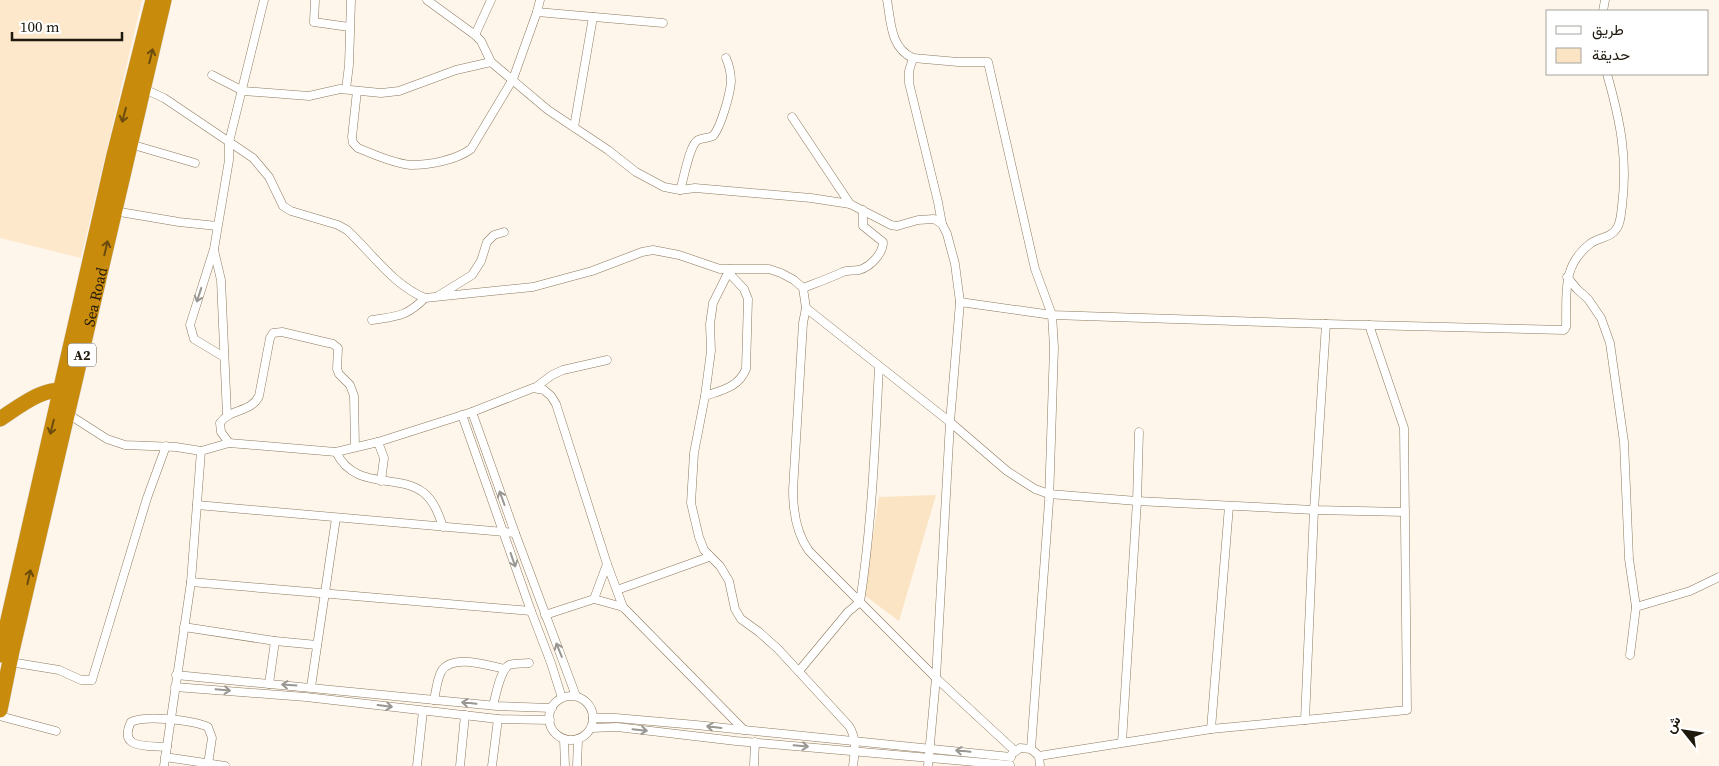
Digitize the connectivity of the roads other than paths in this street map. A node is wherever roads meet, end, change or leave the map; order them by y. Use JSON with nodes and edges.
{"nodes":[{"id":1,"x":153,"y":0,"type":"edge"},
{"id":2,"x":164,"y":0,"type":"edge"},
{"id":3,"x":264,"y":0,"type":"edge"},
{"id":4,"x":316,"y":0,"type":"edge"},
{"id":5,"x":351,"y":0,"type":"edge"},
{"id":6,"x":426,"y":0,"type":"edge"},
{"id":7,"x":491,"y":0,"type":"edge"},
{"id":8,"x":540,"y":0,"type":"edge"},
{"id":9,"x":887,"y":0,"type":"edge"},
{"id":10,"x":537,"y":12,"type":"junction"},
{"id":11,"x":593,"y":17,"type":"junction"},
{"id":12,"x":663,"y":24,"type":"dead end"},
{"id":13,"x":349,"y":27,"type":"junction"},
{"id":14,"x":474,"y":35,"type":"junction"},
{"id":15,"x":726,"y":58,"type":"dead end"},
{"id":16,"x":913,"y":58,"type":"junction"},
{"id":17,"x":491,"y":62,"type":"junction"},
{"id":18,"x":212,"y":75,"type":"dead end"},
{"id":19,"x":1608,"y":75,"type":"edge"},
{"id":20,"x":513,"y":80,"type":"junction"},
{"id":21,"x":137,"y":87,"type":"junction"},
{"id":22,"x":346,"y":89,"type":"junction"},
{"id":23,"x":243,"y":91,"type":"junction"},
{"id":24,"x":357,"y":91,"type":"junction"},
{"id":25,"x":792,"y":117,"type":"dead end"},
{"id":26,"x":574,"y":127,"type":"junction"},
{"id":27,"x":229,"y":142,"type":"junction"},
{"id":28,"x":124,"y":152,"type":"junction"},
{"id":29,"x":195,"y":163,"type":"dead end"},
{"id":30,"x":680,"y":190,"type":"junction"},
{"id":31,"x":850,"y":204,"type":"junction"},
{"id":32,"x":863,"y":210,"type":"junction"},
{"id":33,"x":114,"y":211,"type":"junction"},
{"id":34,"x":942,"y":224,"type":"junction"},
{"id":35,"x":217,"y":226,"type":"junction"},
{"id":36,"x":504,"y":232,"type":"dead end"},
{"id":37,"x":214,"y":249,"type":"junction"},
{"id":38,"x":729,"y":270,"type":"junction"},
{"id":39,"x":1567,"y":277,"type":"junction"},
{"id":40,"x":803,"y":288,"type":"junction"},
{"id":41,"x":436,"y":297,"type":"junction"},
{"id":42,"x":425,"y":298,"type":"junction"},
{"id":43,"x":960,"y":302,"type":"junction"},
{"id":44,"x":806,"y":308,"type":"junction"},
{"id":45,"x":1052,"y":315,"type":"junction"},
{"id":46,"x":372,"y":320,"type":"dead end"},
{"id":47,"x":1326,"y":324,"type":"junction"},
{"id":48,"x":1369,"y":325,"type":"junction"},
{"id":49,"x":78,"y":339,"type":"junction"},
{"id":50,"x":224,"y":358,"type":"junction"},
{"id":51,"x":608,"y":360,"type":"dead end"},
{"id":52,"x":879,"y":367,"type":"junction"},
{"id":53,"x":64,"y":373,"type":"junction"},
{"id":54,"x":536,"y":387,"type":"junction"},
{"id":55,"x":67,"y":391,"type":"junction"},
{"id":56,"x":705,"y":396,"type":"junction"},
{"id":57,"x":0,"y":408,"type":"edge"},
{"id":58,"x":472,"y":412,"type":"junction"},
{"id":59,"x":68,"y":414,"type":"junction"},
{"id":60,"x":228,"y":414,"type":"junction"},
{"id":61,"x":462,"y":415,"type":"junction"},
{"id":62,"x":0,"y":418,"type":"edge"},
{"id":63,"x":950,"y":422,"type":"junction"},
{"id":64,"x":1139,"y":432,"type":"dead end"},
{"id":65,"x":378,"y":442,"type":"junction"},
{"id":66,"x":229,"y":443,"type":"junction"},
{"id":67,"x":166,"y":446,"type":"junction"},
{"id":68,"x":355,"y":447,"type":"junction"},
{"id":69,"x":201,"y":451,"type":"junction"},
{"id":70,"x":336,"y":452,"type":"junction"},
{"id":71,"x":381,"y":481,"type":"junction"},
{"id":72,"x":1049,"y":494,"type":"junction"},
{"id":73,"x":1137,"y":501,"type":"junction"},
{"id":74,"x":197,"y":505,"type":"junction"},
{"id":75,"x":1229,"y":506,"type":"junction"},
{"id":76,"x":1314,"y":510,"type":"junction"},
{"id":77,"x":1405,"y":512,"type":"junction"},
{"id":78,"x":336,"y":518,"type":"junction"},
{"id":79,"x":443,"y":526,"type":"junction"},
{"id":80,"x":503,"y":533,"type":"junction"},
{"id":81,"x":514,"y":533,"type":"junction"},
{"id":82,"x":710,"y":557,"type":"junction"},
{"id":83,"x":608,"y":564,"type":"junction"},
{"id":84,"x":1719,"y":577,"type":"edge"},
{"id":85,"x":190,"y":582,"type":"junction"},
{"id":86,"x":617,"y":590,"type":"junction"},
{"id":87,"x":325,"y":595,"type":"junction"},
{"id":88,"x":594,"y":599,"type":"junction"},
{"id":89,"x":860,"y":602,"type":"junction"},
{"id":90,"x":623,"y":607,"type":"junction"},
{"id":91,"x":1636,"y":607,"type":"junction"},
{"id":92,"x":531,"y":611,"type":"junction"},
{"id":93,"x":545,"y":615,"type":"junction"},
{"id":94,"x":184,"y":627,"type":"junction"},
{"id":95,"x":275,"y":641,"type":"junction"},
{"id":96,"x":318,"y":645,"type":"junction"},
{"id":97,"x":1630,"y":656,"type":"dead end"},
{"id":98,"x":5,"y":658,"type":"edge"},
{"id":99,"x":529,"y":664,"type":"dead end"},
{"id":100,"x":505,"y":669,"type":"junction"},
{"id":101,"x":799,"y":671,"type":"junction"},
{"id":102,"x":176,"y":675,"type":"junction"},
{"id":103,"x":936,"y":678,"type":"junction"},
{"id":104,"x":269,"y":684,"type":"junction"},
{"id":105,"x":175,"y":686,"type":"junction"},
{"id":106,"x":311,"y":687,"type":"junction"},
{"id":107,"x":576,"y":696,"type":"junction"},
{"id":108,"x":562,"y":698,"type":"junction"},
{"id":109,"x":434,"y":700,"type":"junction"},
{"id":110,"x":493,"y":705,"type":"junction"},
{"id":111,"x":526,"y":707,"type":"junction"},
{"id":112,"x":552,"y":708,"type":"junction"},
{"id":113,"x":0,"y":710,"type":"edge"},
{"id":114,"x":423,"y":710,"type":"junction"},
{"id":115,"x":465,"y":715,"type":"junction"},
{"id":116,"x":0,"y":716,"type":"edge"},
{"id":117,"x":594,"y":718,"type":"junction"},
{"id":118,"x":498,"y":719,"type":"junction"},
{"id":119,"x":524,"y":719,"type":"junction"},
{"id":120,"x":550,"y":720,"type":"junction"},
{"id":121,"x":1305,"y":720,"type":"junction"},
{"id":122,"x":170,"y":721,"type":"junction"},
{"id":123,"x":591,"y":728,"type":"junction"},
{"id":124,"x":1211,"y":729,"type":"junction"},
{"id":125,"x":56,"y":730,"type":"dead end"},
{"id":126,"x":744,"y":730,"type":"junction"},
{"id":127,"x":564,"y":739,"type":"junction"},
{"id":128,"x":578,"y":739,"type":"junction"},
{"id":129,"x":755,"y":742,"type":"junction"},
{"id":130,"x":855,"y":742,"type":"junction"},
{"id":131,"x":1122,"y":742,"type":"junction"},
{"id":132,"x":167,"y":747,"type":"junction"},
{"id":133,"x":930,"y":748,"type":"junction"},
{"id":134,"x":1031,"y":749,"type":"junction"},
{"id":135,"x":855,"y":751,"type":"junction"},
{"id":136,"x":1013,"y":754,"type":"junction"},
{"id":137,"x":1039,"y":756,"type":"junction"},
{"id":138,"x":165,"y":762,"type":"edge"},
{"id":139,"x":929,"y":762,"type":"edge"},
{"id":140,"x":208,"y":764,"type":"junction"},
{"id":141,"x":225,"y":766,"type":"edge"},
{"id":142,"x":417,"y":766,"type":"edge"},
{"id":143,"x":460,"y":766,"type":"edge"},
{"id":144,"x":492,"y":766,"type":"edge"},
{"id":145,"x":565,"y":766,"type":"edge"},
{"id":146,"x":577,"y":766,"type":"edge"},
{"id":147,"x":754,"y":766,"type":"edge"},
{"id":148,"x":853,"y":766,"type":"edge"},
{"id":149,"x":1010,"y":766,"type":"edge"},
{"id":150,"x":1040,"y":766,"type":"edge"}],
"edges":[{"from":1,"to":21,"type":"highway","name":"Sea Road","number":"A2"},
{"from":21,"to":2,"type":"highway","name":"Sea Road","number":"A2","one_way":true},
{"from":3,"to":23,"type":"street"},
{"from":4,"to":13,"type":"street"},
{"from":5,"to":13,"type":"street"},
{"from":6,"to":14,"type":"street"},
{"from":7,"to":14,"type":"street"},
{"from":8,"to":10,"type":"street"},
{"from":9,"to":16,"type":"street"},
{"from":10,"to":11,"type":"street"},
{"from":10,"to":20,"type":"street"},
{"from":11,"to":12,"type":"street"},
{"from":11,"to":26,"type":"street"},
{"from":13,"to":22,"type":"street"},
{"from":14,"to":17,"type":"street"},
{"from":15,"to":30,"type":"street"},
{"from":16,"to":34,"type":"street"},
{"from":16,"to":45,"type":"street"},
{"from":17,"to":20,"type":"street"},
{"from":17,"to":24,"type":"street"},
{"from":18,"to":23,"type":"street"},
{"from":19,"to":39,"type":"street"},
{"from":20,"to":24,"type":"street"},
{"from":20,"to":26,"type":"street"},
{"from":21,"to":27,"type":"street"},
{"from":21,"to":28,"type":"highway","name":"Sea Road","number":"A2"},
{"from":22,"to":23,"type":"street"},
{"from":22,"to":24,"type":"street"},
{"from":23,"to":27,"type":"street"},
{"from":25,"to":31,"type":"street"},
{"from":26,"to":30,"type":"street"},
{"from":27,"to":35,"type":"street"},
{"from":27,"to":42,"type":"street"},
{"from":28,"to":29,"type":"street"},
{"from":28,"to":33,"type":"highway","name":"Sea Road","number":"A2"},
{"from":28,"to":49,"type":"highway","name":"Sea Road","number":"A2"},
{"from":30,"to":31,"type":"street"},
{"from":31,"to":32,"type":"street"},
{"from":32,"to":34,"type":"street"},
{"from":32,"to":40,"type":"street"},
{"from":33,"to":35,"type":"street"},
{"from":49,"to":33,"type":"highway","name":"Sea Road","number":"A2","one_way":true},
{"from":34,"to":43,"type":"street"},
{"from":35,"to":37,"type":"street"},
{"from":36,"to":41,"type":"street"},
{"from":37,"to":50,"type":"street"},
{"from":37,"to":50,"type":"street","one_way":true},
{"from":38,"to":40,"type":"street"},
{"from":38,"to":41,"type":"street"},
{"from":38,"to":56,"type":"street"},
{"from":38,"to":56,"type":"street"},
{"from":39,"to":48,"type":"street"},
{"from":39,"to":91,"type":"street"},
{"from":40,"to":44,"type":"street"},
{"from":41,"to":42,"type":"street"},
{"from":42,"to":46,"type":"street"},
{"from":43,"to":45,"type":"street"},
{"from":43,"to":63,"type":"street"},
{"from":44,"to":52,"type":"street"},
{"from":44,"to":89,"type":"street"},
{"from":45,"to":47,"type":"street"},
{"from":45,"to":72,"type":"street"},
{"from":47,"to":48,"type":"street"},
{"from":47,"to":76,"type":"street"},
{"from":48,"to":77,"type":"street"},
{"from":49,"to":53,"type":"highway","name":"Sea Road","number":"A2"},
{"from":49,"to":55,"type":"highway","name":"Sea Road","number":"A2"},
{"from":50,"to":60,"type":"street"},
{"from":51,"to":54,"type":"street"},
{"from":52,"to":63,"type":"street"},
{"from":52,"to":89,"type":"street"},
{"from":53,"to":55,"type":"highway","name":"Sea Road","number":"A2"},
{"from":53,"to":57,"type":"highway"},
{"from":54,"to":58,"type":"street"},
{"from":54,"to":83,"type":"street"},
{"from":55,"to":59,"type":"highway","name":"Sea Road","number":"A2"},
{"from":55,"to":62,"type":"highway"},
{"from":55,"to":98,"type":"highway","name":"Sea Road","number":"A2","one_way":true},
{"from":56,"to":82,"type":"street"},
{"from":58,"to":61,"type":"street"},
{"from":81,"to":58,"type":"street","one_way":true},
{"from":59,"to":67,"type":"street"},
{"from":98,"to":59,"type":"highway","name":"Sea Road","number":"A2","one_way":true},
{"from":60,"to":66,"type":"street"},
{"from":60,"to":68,"type":"street"},
{"from":61,"to":65,"type":"street"},
{"from":61,"to":80,"type":"street"},
{"from":63,"to":72,"type":"street"},
{"from":63,"to":103,"type":"street"},
{"from":64,"to":73,"type":"street"},
{"from":65,"to":68,"type":"street"},
{"from":65,"to":71,"type":"street"},
{"from":66,"to":69,"type":"street"},
{"from":66,"to":70,"type":"street"},
{"from":67,"to":69,"type":"street"},
{"from":67,"to":98,"type":"street"},
{"from":68,"to":70,"type":"street"},
{"from":69,"to":74,"type":"street"},
{"from":70,"to":71,"type":"street"},
{"from":71,"to":79,"type":"street"},
{"from":72,"to":73,"type":"street"},
{"from":72,"to":134,"type":"street"},
{"from":73,"to":75,"type":"street"},
{"from":73,"to":131,"type":"street"},
{"from":74,"to":78,"type":"street"},
{"from":74,"to":85,"type":"street"},
{"from":75,"to":76,"type":"street"},
{"from":75,"to":124,"type":"street"},
{"from":76,"to":77,"type":"street"},
{"from":76,"to":121,"type":"street"},
{"from":77,"to":121,"type":"street"},
{"from":78,"to":79,"type":"street"},
{"from":78,"to":87,"type":"street"},
{"from":79,"to":80,"type":"street"},
{"from":80,"to":81,"type":"street"},
{"from":80,"to":92,"type":"street","one_way":true},
{"from":81,"to":93,"type":"street"},
{"from":82,"to":86,"type":"street"},
{"from":82,"to":101,"type":"street"},
{"from":83,"to":86,"type":"street"},
{"from":83,"to":88,"type":"street"},
{"from":84,"to":91,"type":"street"},
{"from":85,"to":87,"type":"street"},
{"from":85,"to":94,"type":"street"},
{"from":86,"to":90,"type":"street"},
{"from":87,"to":92,"type":"street"},
{"from":87,"to":96,"type":"street"},
{"from":88,"to":90,"type":"street"},
{"from":88,"to":93,"type":"street"},
{"from":89,"to":101,"type":"street"},
{"from":89,"to":103,"type":"street"},
{"from":90,"to":126,"type":"street"},
{"from":91,"to":97,"type":"street"},
{"from":92,"to":108,"type":"street"},
{"from":107,"to":93,"type":"street","one_way":true},
{"from":94,"to":95,"type":"street"},
{"from":94,"to":102,"type":"street"},
{"from":95,"to":96,"type":"street"},
{"from":95,"to":104,"type":"street"},
{"from":96,"to":106,"type":"street"},
{"from":98,"to":113,"type":"highway","name":"Sea Road","number":"A2"},
{"from":99,"to":100,"type":"street"},
{"from":100,"to":109,"type":"street"},
{"from":100,"to":110,"type":"street"},
{"from":101,"to":130,"type":"street"},
{"from":102,"to":104,"type":"street"},
{"from":102,"to":105,"type":"street"},
{"from":103,"to":133,"type":"street"},
{"from":103,"to":136,"type":"street"},
{"from":106,"to":104,"type":"street","one_way":true},
{"from":105,"to":114,"type":"street","one_way":true},
{"from":105,"to":122,"type":"street"},
{"from":106,"to":109,"type":"street"},
{"from":107,"to":108,"type":"street"},
{"from":107,"to":117,"type":"street"},
{"from":108,"to":112,"type":"street"},
{"from":110,"to":109,"type":"street","one_way":true},
{"from":110,"to":111,"type":"street"},
{"from":111,"to":112,"type":"street"},
{"from":111,"to":119,"type":"street"},
{"from":112,"to":120,"type":"street"},
{"from":114,"to":115,"type":"street"},
{"from":114,"to":142,"type":"street"},
{"from":115,"to":118,"type":"street"},
{"from":115,"to":143,"type":"street"},
{"from":116,"to":125,"type":"street"},
{"from":117,"to":123,"type":"street"},
{"from":126,"to":117,"type":"street","one_way":true},
{"from":118,"to":119,"type":"street"},
{"from":118,"to":144,"type":"street"},
{"from":119,"to":120,"type":"street"},
{"from":120,"to":127,"type":"street"},
{"from":121,"to":124,"type":"street"},
{"from":122,"to":132,"type":"street"},
{"from":122,"to":132,"type":"street"},
{"from":122,"to":140,"type":"street"},
{"from":123,"to":128,"type":"street"},
{"from":123,"to":129,"type":"street","one_way":true},
{"from":124,"to":131,"type":"street"},
{"from":126,"to":130,"type":"street"},
{"from":127,"to":128,"type":"street"},
{"from":127,"to":145,"type":"street"},
{"from":128,"to":146,"type":"street"},
{"from":129,"to":135,"type":"street","one_way":true},
{"from":129,"to":147,"type":"street"},
{"from":130,"to":133,"type":"street"},
{"from":130,"to":135,"type":"street"},
{"from":131,"to":137,"type":"street"},
{"from":132,"to":138,"type":"street"},
{"from":136,"to":133,"type":"street","one_way":true},
{"from":133,"to":139,"type":"street"},
{"from":134,"to":136,"type":"street"},
{"from":134,"to":137,"type":"street"},
{"from":135,"to":139,"type":"street"},
{"from":135,"to":148,"type":"street"},
{"from":136,"to":149,"type":"street"},
{"from":137,"to":150,"type":"street"},
{"from":138,"to":140,"type":"street"},
{"from":139,"to":149,"type":"street"},
{"from":140,"to":141,"type":"street"}]}
